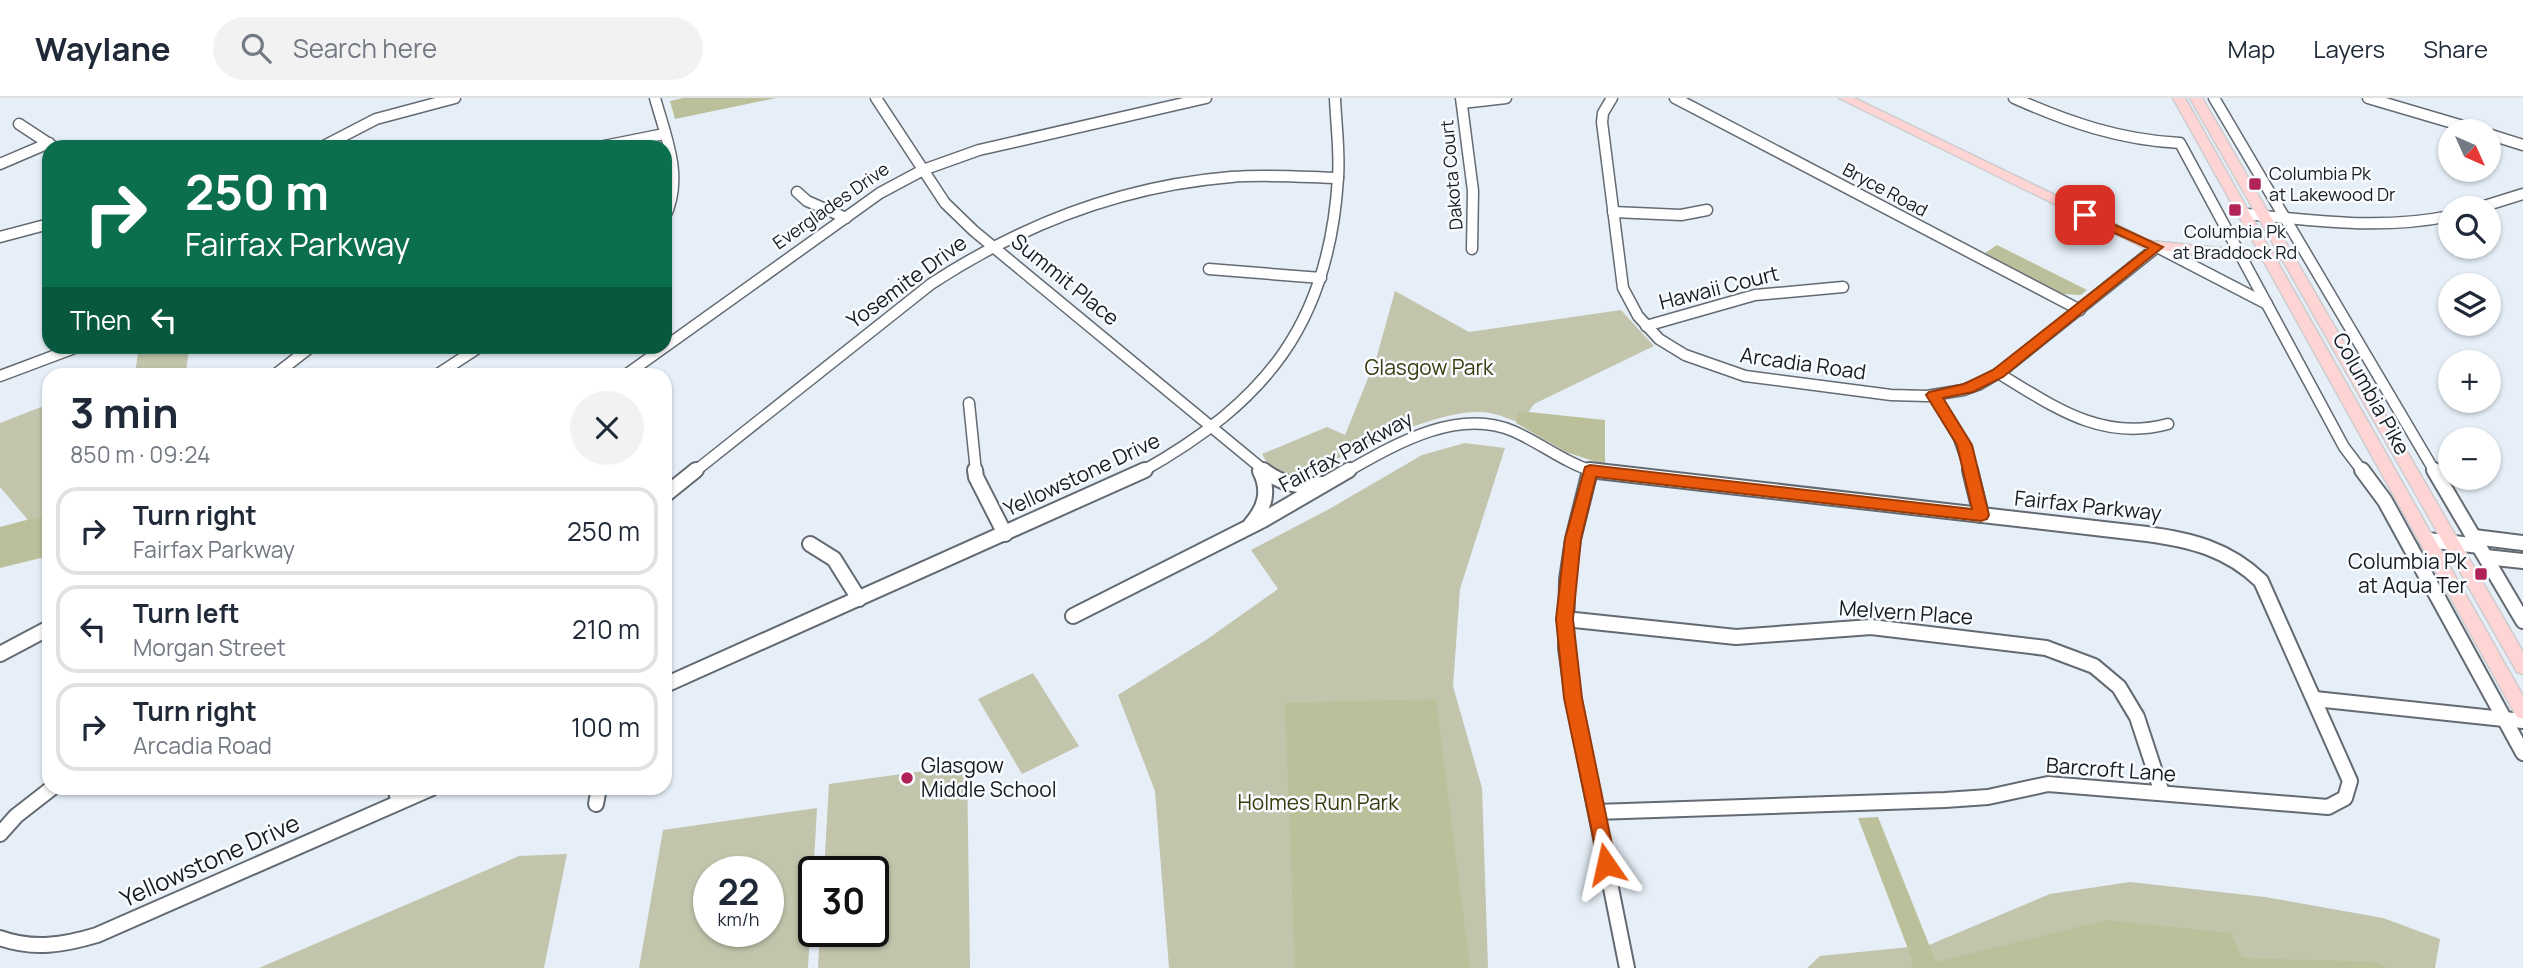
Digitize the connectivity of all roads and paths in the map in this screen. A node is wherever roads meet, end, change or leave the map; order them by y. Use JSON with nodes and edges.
{"nodes":[{"id":1,"x":455,"y":98,"type":"edge"},
{"id":2,"x":655,"y":98,"type":"edge"},
{"id":3,"x":876,"y":98,"type":"edge"},
{"id":4,"x":1206,"y":98,"type":"edge"},
{"id":5,"x":1335,"y":98,"type":"edge"},
{"id":6,"x":1506,"y":98,"type":"edge"},
{"id":7,"x":1611,"y":98,"type":"edge"},
{"id":8,"x":1675,"y":98,"type":"edge"},
{"id":9,"x":1844,"y":98,"type":"edge"},
{"id":10,"x":2014,"y":98,"type":"edge"},
{"id":11,"x":2179,"y":98,"type":"edge"},
{"id":12,"x":2196,"y":98,"type":"edge"},
{"id":13,"x":2214,"y":98,"type":"edge"},
{"id":14,"x":2368,"y":98,"type":"edge"},
{"id":15,"x":1462,"y":100,"type":"edge"},
{"id":16,"x":2439,"y":119,"type":"edge"},
{"id":17,"x":19,"y":124,"type":"dead end"},
{"id":18,"x":664,"y":134,"type":"junction"},
{"id":19,"x":2501,"y":138,"type":"edge"},
{"id":20,"x":43,"y":140,"type":"edge"},
{"id":21,"x":336,"y":140,"type":"edge"},
{"id":22,"x":634,"y":140,"type":"edge"},
{"id":23,"x":665,"y":140,"type":"edge"},
{"id":24,"x":2523,"y":145,"type":"edge"},
{"id":25,"x":42,"y":148,"type":"edge"},
{"id":26,"x":0,"y":164,"type":"edge"},
{"id":27,"x":672,"y":168,"type":"edge"},
{"id":28,"x":923,"y":170,"type":"junction"},
{"id":29,"x":1338,"y":178,"type":"junction"},
{"id":30,"x":797,"y":192,"type":"dead end"},
{"id":31,"x":2523,"y":194,"type":"edge"},
{"id":32,"x":2501,"y":201,"type":"edge"},
{"id":33,"x":672,"y":205,"type":"edge"},
{"id":34,"x":1707,"y":210,"type":"dead end"},
{"id":35,"x":1614,"y":212,"type":"junction"},
{"id":36,"x":2245,"y":214,"type":"junction"},
{"id":37,"x":2263,"y":216,"type":"junction"},
{"id":38,"x":846,"y":218,"type":"junction"},
{"id":39,"x":2285,"y":218,"type":"junction"},
{"id":40,"x":2438,"y":218,"type":"edge"},
{"id":41,"x":42,"y":226,"type":"edge"},
{"id":42,"x":0,"y":237,"type":"edge"},
{"id":43,"x":992,"y":246,"type":"junction"},
{"id":44,"x":2157,"y":247,"type":"junction"},
{"id":45,"x":1472,"y":249,"type":"dead end"},
{"id":46,"x":2240,"y":254,"type":"junction"},
{"id":47,"x":2269,"y":256,"type":"junction"},
{"id":48,"x":2287,"y":258,"type":"junction"},
{"id":49,"x":1209,"y":269,"type":"dead end"},
{"id":50,"x":1321,"y":278,"type":"junction"},
{"id":51,"x":1843,"y":287,"type":"dead end"},
{"id":52,"x":2267,"y":304,"type":"junction"},
{"id":53,"x":2080,"y":310,"type":"junction"},
{"id":54,"x":1646,"y":326,"type":"junction"},
{"id":55,"x":672,"y":342,"type":"edge"},
{"id":56,"x":59,"y":354,"type":"edge"},
{"id":57,"x":302,"y":354,"type":"edge"},
{"id":58,"x":469,"y":354,"type":"edge"},
{"id":59,"x":655,"y":354,"type":"edge"},
{"id":60,"x":284,"y":368,"type":"edge"},
{"id":61,"x":447,"y":368,"type":"edge"},
{"id":62,"x":635,"y":368,"type":"edge"},
{"id":63,"x":1998,"y":373,"type":"junction"},
{"id":64,"x":0,"y":376,"type":"edge"},
{"id":65,"x":1934,"y":395,"type":"junction"},
{"id":66,"x":969,"y":403,"type":"dead end"},
{"id":67,"x":2168,"y":424,"type":"dead end"},
{"id":68,"x":1215,"y":427,"type":"junction"},
{"id":69,"x":1259,"y":467,"type":"junction"},
{"id":70,"x":1590,"y":471,"type":"junction"},
{"id":71,"x":1334,"y":480,"type":"junction"},
{"id":72,"x":672,"y":489,"type":"edge"},
{"id":73,"x":1981,"y":515,"type":"junction"},
{"id":74,"x":1238,"y":533,"type":"junction"},
{"id":75,"x":1005,"y":534,"type":"junction"},
{"id":76,"x":2427,"y":540,"type":"junction"},
{"id":77,"x":2451,"y":542,"type":"junction"},
{"id":78,"x":2523,"y":543,"type":"edge"},
{"id":79,"x":810,"y":544,"type":"dead end"},
{"id":80,"x":2480,"y":547,"type":"junction"},
{"id":81,"x":2523,"y":561,"type":"edge"},
{"id":82,"x":859,"y":599,"type":"junction"},
{"id":83,"x":1073,"y":615,"type":"dead end"},
{"id":84,"x":1564,"y":619,"type":"junction"},
{"id":85,"x":2523,"y":621,"type":"edge"},
{"id":86,"x":42,"y":632,"type":"edge"},
{"id":87,"x":0,"y":654,"type":"edge"},
{"id":88,"x":2523,"y":667,"type":"edge"},
{"id":89,"x":672,"y":682,"type":"edge"},
{"id":90,"x":2315,"y":699,"type":"junction"},
{"id":91,"x":2523,"y":712,"type":"edge"},
{"id":92,"x":2504,"y":719,"type":"junction"},
{"id":93,"x":2523,"y":721,"type":"edge"},
{"id":94,"x":2523,"y":753,"type":"edge"},
{"id":95,"x":2162,"y":793,"type":"junction"},
{"id":96,"x":43,"y":795,"type":"edge"},
{"id":97,"x":397,"y":795,"type":"edge"},
{"id":98,"x":598,"y":795,"type":"edge"},
{"id":99,"x":596,"y":804,"type":"dead end"},
{"id":100,"x":1596,"y":812,"type":"junction"},
{"id":101,"x":2,"y":828,"type":"edge"},
{"id":102,"x":0,"y":938,"type":"edge"},
{"id":103,"x":1627,"y":968,"type":"edge"}],
"edges":[{"from":1,"to":21,"type":"street"},
{"from":2,"to":18,"type":"street"},
{"from":3,"to":28,"type":"street","name":"Summit Place"},
{"from":4,"to":28,"type":"street","name":"Everglades Drive"},
{"from":5,"to":29,"type":"street","name":"Yellowstone Drive"},
{"from":6,"to":15,"type":"street"},
{"from":7,"to":35,"type":"street","name":"Arcadia Road"},
{"from":8,"to":53,"type":"street","name":"Bryce Road"},
{"from":9,"to":44,"type":"main road"},
{"from":10,"to":46,"type":"street"},
{"from":11,"to":36,"type":"main road","name":"Columbia Pike"},
{"from":12,"to":37,"type":"main road","name":"Columbia Pike"},
{"from":13,"to":39,"type":"street"},
{"from":14,"to":16,"type":"street"},
{"from":15,"to":45,"type":"street","name":"Dakota Court"},
{"from":17,"to":20,"type":"street"},
{"from":18,"to":22,"type":"street"},
{"from":18,"to":23,"type":"street"},
{"from":19,"to":24,"type":"street"},
{"from":25,"to":26,"type":"street"},
{"from":27,"to":33,"type":"street"},
{"from":28,"to":38,"type":"street","name":"Everglades Drive"},
{"from":28,"to":43,"type":"street","name":"Summit Place"},
{"from":29,"to":43,"type":"street","name":"Yosemite Drive"},
{"from":29,"to":50,"type":"street","name":"Yellowstone Drive"},
{"from":30,"to":38,"type":"street"},
{"from":31,"to":32,"type":"street"},
{"from":34,"to":35,"type":"street"},
{"from":35,"to":54,"type":"street","name":"Arcadia Road"},
{"from":36,"to":37,"type":"street"},
{"from":36,"to":47,"type":"main road","name":"Columbia Pike"},
{"from":37,"to":39,"type":"street"},
{"from":37,"to":48,"type":"main road","name":"Columbia Pike"},
{"from":38,"to":55,"type":"street","name":"Everglades Drive"},
{"from":39,"to":40,"type":"street"},
{"from":39,"to":80,"type":"street"},
{"from":41,"to":42,"type":"street"},
{"from":43,"to":68,"type":"street","name":"Summit Place"},
{"from":43,"to":72,"type":"street","name":"Yosemite Drive"},
{"from":44,"to":46,"type":"main road"},
{"from":44,"to":52,"type":"street"},
{"from":44,"to":53,"type":"street","name":"Arcadia Road"},
{"from":46,"to":47,"type":"main road"},
{"from":46,"to":52,"type":"street"},
{"from":47,"to":48,"type":"main road"},
{"from":47,"to":76,"type":"main road","name":"Columbia Pike"},
{"from":48,"to":77,"type":"main road","name":"Columbia Pike"},
{"from":49,"to":50,"type":"street"},
{"from":50,"to":68,"type":"street","name":"Yellowstone Drive"},
{"from":51,"to":54,"type":"street","name":"Hawaii Court"},
{"from":52,"to":92,"type":"street"},
{"from":53,"to":63,"type":"street","name":"Arcadia Road"},
{"from":54,"to":65,"type":"street","name":"Arcadia Road"},
{"from":56,"to":64,"type":"street"},
{"from":57,"to":60,"type":"street"},
{"from":58,"to":61,"type":"street"},
{"from":59,"to":62,"type":"street","name":"Everglades Drive"},
{"from":63,"to":65,"type":"street","name":"Arcadia Road"},
{"from":63,"to":67,"type":"street"},
{"from":65,"to":73,"type":"street"},
{"from":66,"to":75,"type":"street"},
{"from":68,"to":69,"type":"street","name":"Summit Place"},
{"from":68,"to":75,"type":"street","name":"Yellowstone Drive"},
{"from":69,"to":71,"type":"street","name":"Summit Place"},
{"from":69,"to":74,"type":"street"},
{"from":70,"to":71,"type":"street","name":"Fairfax Parkway"},
{"from":70,"to":73,"type":"street","name":"Fairfax Parkway"},
{"from":70,"to":84,"type":"street"},
{"from":71,"to":74,"type":"street","name":"Fairfax Parkway"},
{"from":73,"to":90,"type":"street","name":"Fairfax Parkway"},
{"from":74,"to":83,"type":"street","name":"Fairfax Parkway"},
{"from":75,"to":82,"type":"street","name":"Yellowstone Drive"},
{"from":76,"to":77,"type":"street"},
{"from":76,"to":91,"type":"main road","name":"Columbia Pike"},
{"from":77,"to":80,"type":"street"},
{"from":77,"to":88,"type":"main road","name":"Columbia Pike"},
{"from":78,"to":80,"type":"street"},
{"from":79,"to":82,"type":"street"},
{"from":80,"to":81,"type":"street"},
{"from":80,"to":85,"type":"street"},
{"from":82,"to":89,"type":"street","name":"Yellowstone Drive"},
{"from":84,"to":95,"type":"street","name":"Melvern Place"},
{"from":84,"to":100,"type":"street"},
{"from":86,"to":87,"type":"street"},
{"from":90,"to":92,"type":"street"},
{"from":90,"to":95,"type":"street","name":"Barcroft Lane"},
{"from":92,"to":93,"type":"street"},
{"from":92,"to":94,"type":"street"},
{"from":95,"to":100,"type":"street","name":"Barcroft Lane"},
{"from":96,"to":101,"type":"street"},
{"from":97,"to":102,"type":"street","name":"Yellowstone Drive"},
{"from":98,"to":99,"type":"street"},
{"from":100,"to":103,"type":"street"}]}
